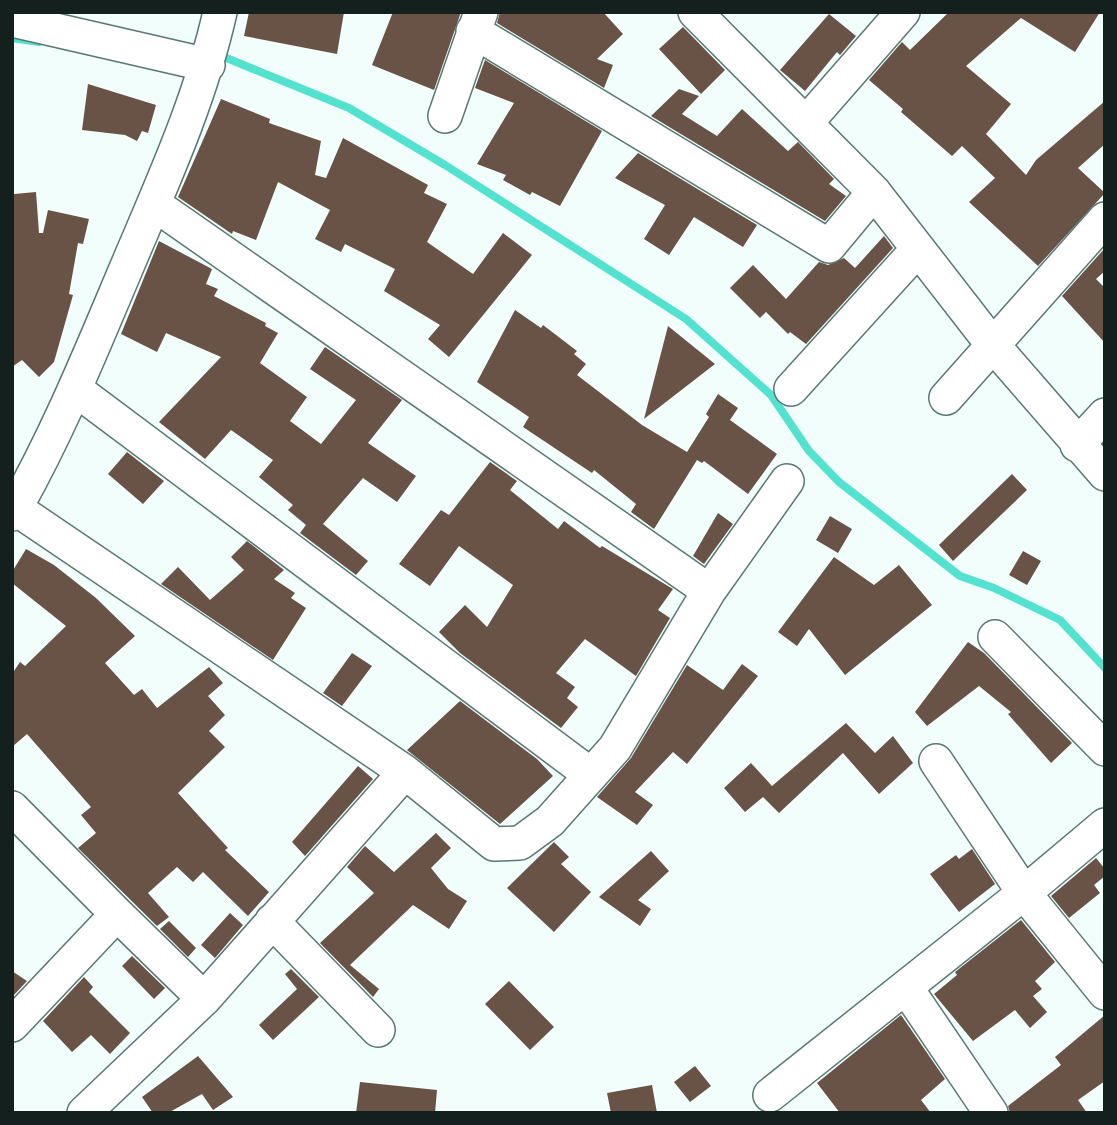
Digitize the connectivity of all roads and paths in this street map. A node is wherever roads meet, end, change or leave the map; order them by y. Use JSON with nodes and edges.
{"nodes":[{"id":1,"x":220,"y":12,"type":"edge"},
{"id":2,"x":695,"y":12,"type":"edge"},
{"id":3,"x":902,"y":12,"type":"edge"},
{"id":4,"x":12,"y":20,"type":"edge"},
{"id":5,"x":477,"y":22,"type":"edge"},
{"id":6,"x":208,"y":65,"type":"junction"},
{"id":7,"x":445,"y":116,"type":"dead end"},
{"id":8,"x":806,"y":123,"type":"junction"},
{"id":9,"x":874,"y":192,"type":"junction"},
{"id":10,"x":154,"y":204,"type":"junction"},
{"id":11,"x":1105,"y":219,"type":"edge"},
{"id":12,"x":918,"y":248,"type":"junction"},
{"id":13,"x":992,"y":344,"type":"junction"},
{"id":14,"x":75,"y":389,"type":"junction"},
{"id":15,"x":792,"y":389,"type":"dead end"},
{"id":16,"x":946,"y":398,"type":"dead end"},
{"id":17,"x":1105,"y":415,"type":"edge"},
{"id":18,"x":1077,"y":445,"type":"junction"},
{"id":19,"x":1105,"y":474,"type":"edge"},
{"id":20,"x":788,"y":481,"type":"dead end"},
{"id":21,"x":17,"y":493,"type":"edge"},
{"id":22,"x":709,"y":591,"type":"junction"},
{"id":23,"x":995,"y":637,"type":"dead end"},
{"id":24,"x":1105,"y":750,"type":"edge"},
{"id":25,"x":936,"y":761,"type":"dead end"},
{"id":26,"x":405,"y":772,"type":"junction"},
{"id":27,"x":591,"y":775,"type":"junction"},
{"id":28,"x":12,"y":808,"type":"edge"},
{"id":29,"x":1105,"y":825,"type":"edge"},
{"id":30,"x":1024,"y":893,"type":"junction"},
{"id":31,"x":117,"y":914,"type":"junction"},
{"id":32,"x":272,"y":921,"type":"junction"},
{"id":33,"x":907,"y":989,"type":"junction"},
{"id":34,"x":1105,"y":993,"type":"edge"},
{"id":35,"x":204,"y":999,"type":"junction"},
{"id":36,"x":12,"y":1025,"type":"edge"},
{"id":37,"x":379,"y":1030,"type":"dead end"},
{"id":38,"x":769,"y":1095,"type":"dead end"},
{"id":39,"x":84,"y":1113,"type":"edge"},
{"id":40,"x":991,"y":1113,"type":"edge"}],
"edges":[{"from":1,"to":6,"type":"street"},
{"from":2,"to":8,"type":"street"},
{"from":3,"to":8,"type":"street"},
{"from":4,"to":6,"type":"street"},
{"from":5,"to":7,"type":"street"},
{"from":5,"to":9,"type":"street"},
{"from":6,"to":10,"type":"street"},
{"from":8,"to":9,"type":"street"},
{"from":9,"to":12,"type":"street"},
{"from":10,"to":14,"type":"street"},
{"from":10,"to":22,"type":"street"},
{"from":11,"to":13,"type":"street"},
{"from":12,"to":13,"type":"street"},
{"from":12,"to":15,"type":"street"},
{"from":13,"to":16,"type":"street"},
{"from":13,"to":18,"type":"street"},
{"from":14,"to":21,"type":"street"},
{"from":14,"to":27,"type":"street"},
{"from":17,"to":18,"type":"street"},
{"from":18,"to":19,"type":"street"},
{"from":20,"to":22,"type":"street"},
{"from":21,"to":26,"type":"street"},
{"from":22,"to":27,"type":"street"},
{"from":23,"to":24,"type":"street"},
{"from":25,"to":30,"type":"street"},
{"from":26,"to":27,"type":"street"},
{"from":26,"to":32,"type":"street"},
{"from":28,"to":31,"type":"street"},
{"from":29,"to":30,"type":"street"},
{"from":30,"to":33,"type":"street"},
{"from":30,"to":34,"type":"street"},
{"from":31,"to":35,"type":"street"},
{"from":31,"to":36,"type":"street"},
{"from":32,"to":35,"type":"street"},
{"from":32,"to":37,"type":"street"},
{"from":33,"to":38,"type":"street"},
{"from":33,"to":40,"type":"street"},
{"from":35,"to":39,"type":"street"}]}
